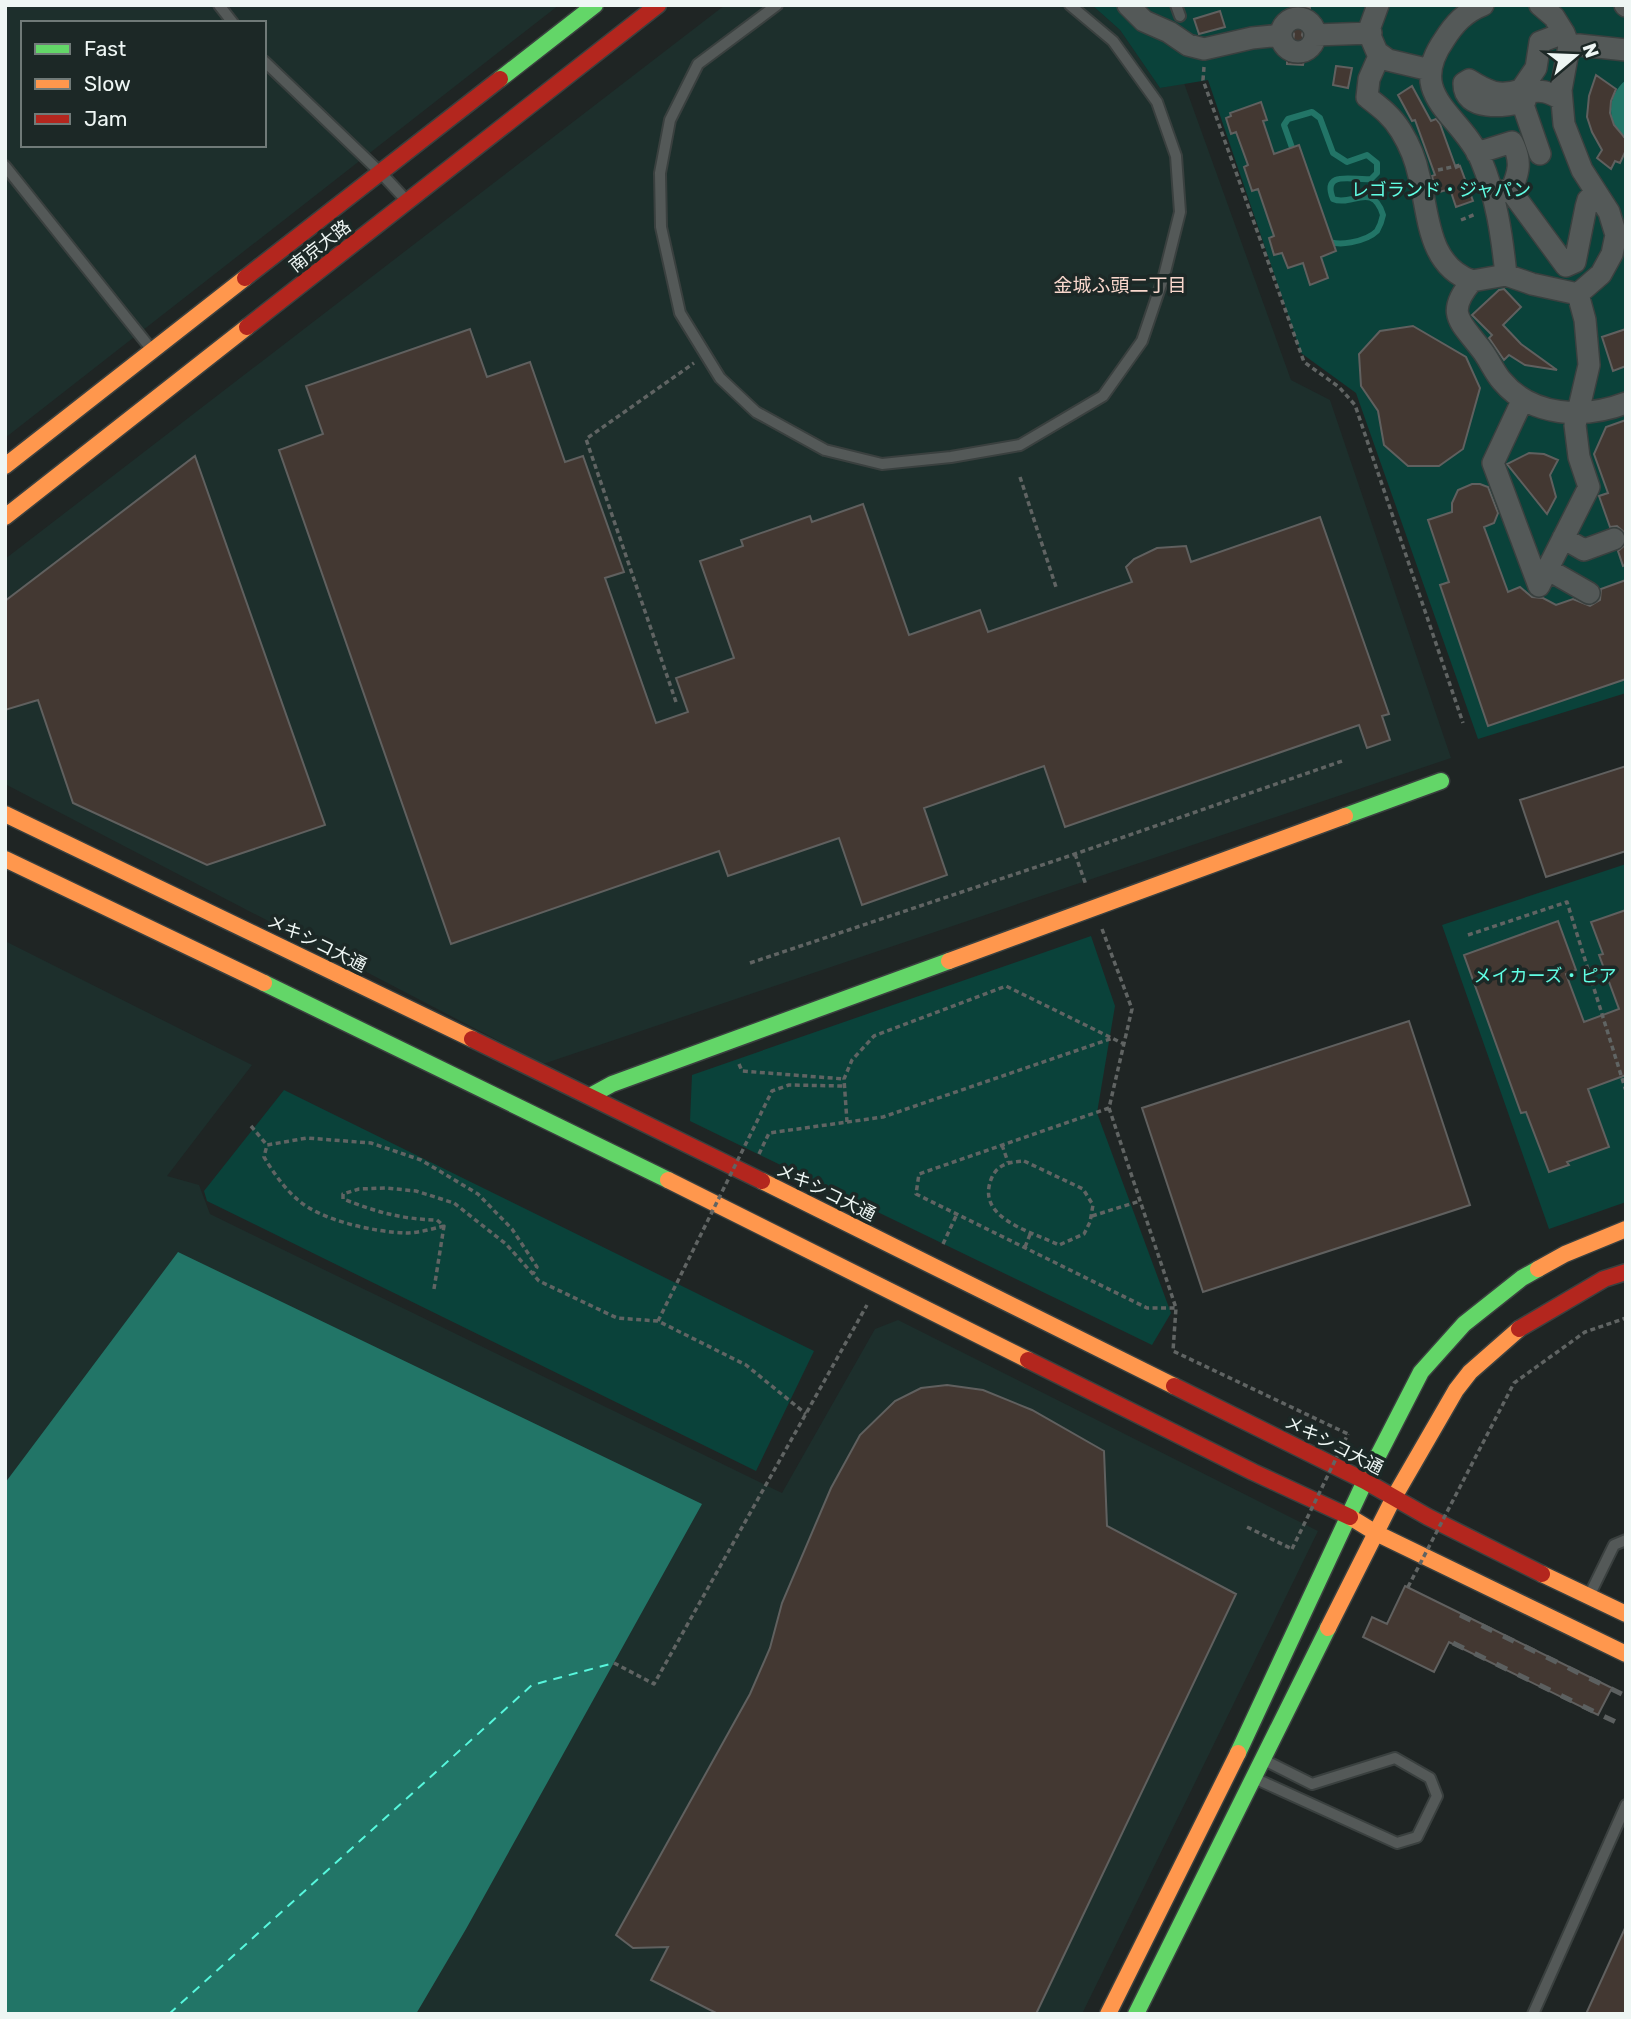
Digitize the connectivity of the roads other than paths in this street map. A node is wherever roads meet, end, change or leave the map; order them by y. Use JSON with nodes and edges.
{"nodes":[{"id":1,"x":219,"y":5,"type":"edge"},
{"id":2,"x":595,"y":5,"type":"edge"},
{"id":3,"x":658,"y":5,"type":"edge"},
{"id":4,"x":777,"y":5,"type":"edge"},
{"id":5,"x":1070,"y":5,"type":"edge"},
{"id":6,"x":1128,"y":5,"type":"edge"},
{"id":7,"x":1378,"y":5,"type":"edge"},
{"id":8,"x":1483,"y":5,"type":"edge"},
{"id":9,"x":1540,"y":5,"type":"edge"},
{"id":10,"x":231,"y":21,"type":"edge"},
{"id":11,"x":1371,"y":33,"type":"junction"},
{"id":12,"x":1566,"y":40,"type":"junction"},
{"id":13,"x":1626,"y":50,"type":"edge"},
{"id":14,"x":1380,"y":54,"type":"junction"},
{"id":15,"x":266,"y":63,"type":"edge"},
{"id":16,"x":1536,"y":69,"type":"junction"},
{"id":17,"x":1430,"y":70,"type":"junction"},
{"id":18,"x":1563,"y":76,"type":"junction"},
{"id":19,"x":1524,"y":95,"type":"junction"},
{"id":20,"x":1561,"y":99,"type":"junction"},
{"id":21,"x":1565,"y":128,"type":"junction"},
{"id":22,"x":1470,"y":161,"type":"junction"},
{"id":23,"x":5,"y":166,"type":"edge"},
{"id":24,"x":381,"y":173,"type":"junction"},
{"id":25,"x":1502,"y":193,"type":"junction"},
{"id":26,"x":1595,"y":193,"type":"junction"},
{"id":27,"x":407,"y":202,"type":"junction"},
{"id":28,"x":1582,"y":229,"type":"junction"},
{"id":29,"x":1545,"y":237,"type":"junction"},
{"id":30,"x":1506,"y":275,"type":"junction"},
{"id":31,"x":1472,"y":281,"type":"junction"},
{"id":32,"x":1578,"y":295,"type":"junction"},
{"id":33,"x":153,"y":352,"type":"junction"},
{"id":34,"x":1523,"y":399,"type":"junction"},
{"id":35,"x":1626,"y":403,"type":"edge"},
{"id":36,"x":1577,"y":413,"type":"junction"},
{"id":37,"x":5,"y":466,"type":"edge"},
{"id":38,"x":5,"y":517,"type":"edge"},
{"id":39,"x":1563,"y":538,"type":"junction"},
{"id":40,"x":1614,"y":539,"type":"dead end"},
{"id":41,"x":1547,"y":569,"type":"junction"},
{"id":42,"x":1589,"y":593,"type":"dead end"},
{"id":43,"x":1441,"y":781,"type":"dead end"},
{"id":44,"x":5,"y":814,"type":"edge"},
{"id":45,"x":6,"y":860,"type":"edge"},
{"id":46,"x":590,"y":1096,"type":"junction"},
{"id":47,"x":1626,"y":1229,"type":"edge"},
{"id":48,"x":1626,"y":1272,"type":"edge"},
{"id":49,"x":1364,"y":1481,"type":"junction"},
{"id":50,"x":1393,"y":1499,"type":"junction"},
{"id":51,"x":1350,"y":1517,"type":"junction"},
{"id":52,"x":1376,"y":1533,"type":"junction"},
{"id":53,"x":1626,"y":1540,"type":"edge"},
{"id":54,"x":1589,"y":1597,"type":"junction"},
{"id":55,"x":1626,"y":1614,"type":"edge"},
{"id":56,"x":1626,"y":1654,"type":"edge"},
{"id":57,"x":1263,"y":1760,"type":"junction"},
{"id":58,"x":1254,"y":1778,"type":"junction"},
{"id":59,"x":1626,"y":1805,"type":"edge"},
{"id":60,"x":1108,"y":2014,"type":"edge"},
{"id":61,"x":1136,"y":2014,"type":"edge"},
{"id":62,"x":1533,"y":2014,"type":"edge"}],
"edges":[{"from":1,"to":10,"type":"lane"},
{"from":2,"to":24,"type":"street","name":"南京大路"},
{"from":3,"to":27,"type":"street","name":"南京大路"},
{"from":4,"to":5,"type":"lane"},
{"from":6,"to":11,"type":"street"},
{"from":7,"to":11,"type":"street"},
{"from":8,"to":17,"type":"street"},
{"from":9,"to":12,"type":"street"},
{"from":11,"to":14,"type":"street"},
{"from":12,"to":13,"type":"street"},
{"from":12,"to":16,"type":"street"},
{"from":12,"to":18,"type":"street"},
{"from":14,"to":17,"type":"street"},
{"from":14,"to":31,"type":"street"},
{"from":15,"to":24,"type":"lane"},
{"from":16,"to":18,"type":"street"},
{"from":16,"to":19,"type":"street"},
{"from":17,"to":22,"type":"street"},
{"from":18,"to":20,"type":"street"},
{"from":19,"to":20,"type":"street"},
{"from":19,"to":21,"type":"street"},
{"from":20,"to":21,"type":"street"},
{"from":21,"to":26,"type":"street"},
{"from":22,"to":25,"type":"street"},
{"from":22,"to":25,"type":"street"},
{"from":23,"to":33,"type":"lane"},
{"from":24,"to":27,"type":"lane"},
{"from":24,"to":33,"type":"street","name":"南京大路"},
{"from":25,"to":29,"type":"street"},
{"from":25,"to":30,"type":"street"},
{"from":26,"to":28,"type":"street"},
{"from":26,"to":32,"type":"street"},
{"from":27,"to":38,"type":"street","name":"南京大路"},
{"from":28,"to":29,"type":"street"},
{"from":28,"to":29,"type":"street"},
{"from":30,"to":31,"type":"street"},
{"from":30,"to":32,"type":"street"},
{"from":31,"to":34,"type":"street"},
{"from":32,"to":36,"type":"street"},
{"from":33,"to":37,"type":"street","name":"南京大路"},
{"from":34,"to":36,"type":"street"},
{"from":34,"to":41,"type":"street"},
{"from":35,"to":36,"type":"street"},
{"from":36,"to":39,"type":"street"},
{"from":39,"to":40,"type":"street"},
{"from":39,"to":41,"type":"street"},
{"from":41,"to":42,"type":"street"},
{"from":43,"to":46,"type":"street"},
{"from":44,"to":46,"type":"street","name":"メキシコ大通"},
{"from":45,"to":51,"type":"street"},
{"from":46,"to":49,"type":"street","name":"メキシコ大通"},
{"from":47,"to":49,"type":"street"},
{"from":48,"to":50,"type":"street"},
{"from":49,"to":50,"type":"street","name":"メキシコ大通"},
{"from":49,"to":51,"type":"street"},
{"from":50,"to":52,"type":"street"},
{"from":50,"to":54,"type":"street","name":"メキシコ大通"},
{"from":51,"to":52,"type":"street"},
{"from":51,"to":60,"type":"street"},
{"from":52,"to":56,"type":"street"},
{"from":52,"to":57,"type":"street"},
{"from":53,"to":54,"type":"lane"},
{"from":54,"to":55,"type":"street","name":"メキシコ大通"},
{"from":57,"to":58,"type":"street"},
{"from":57,"to":58,"type":"lane"},
{"from":58,"to":61,"type":"street"},
{"from":59,"to":62,"type":"lane"}]}
